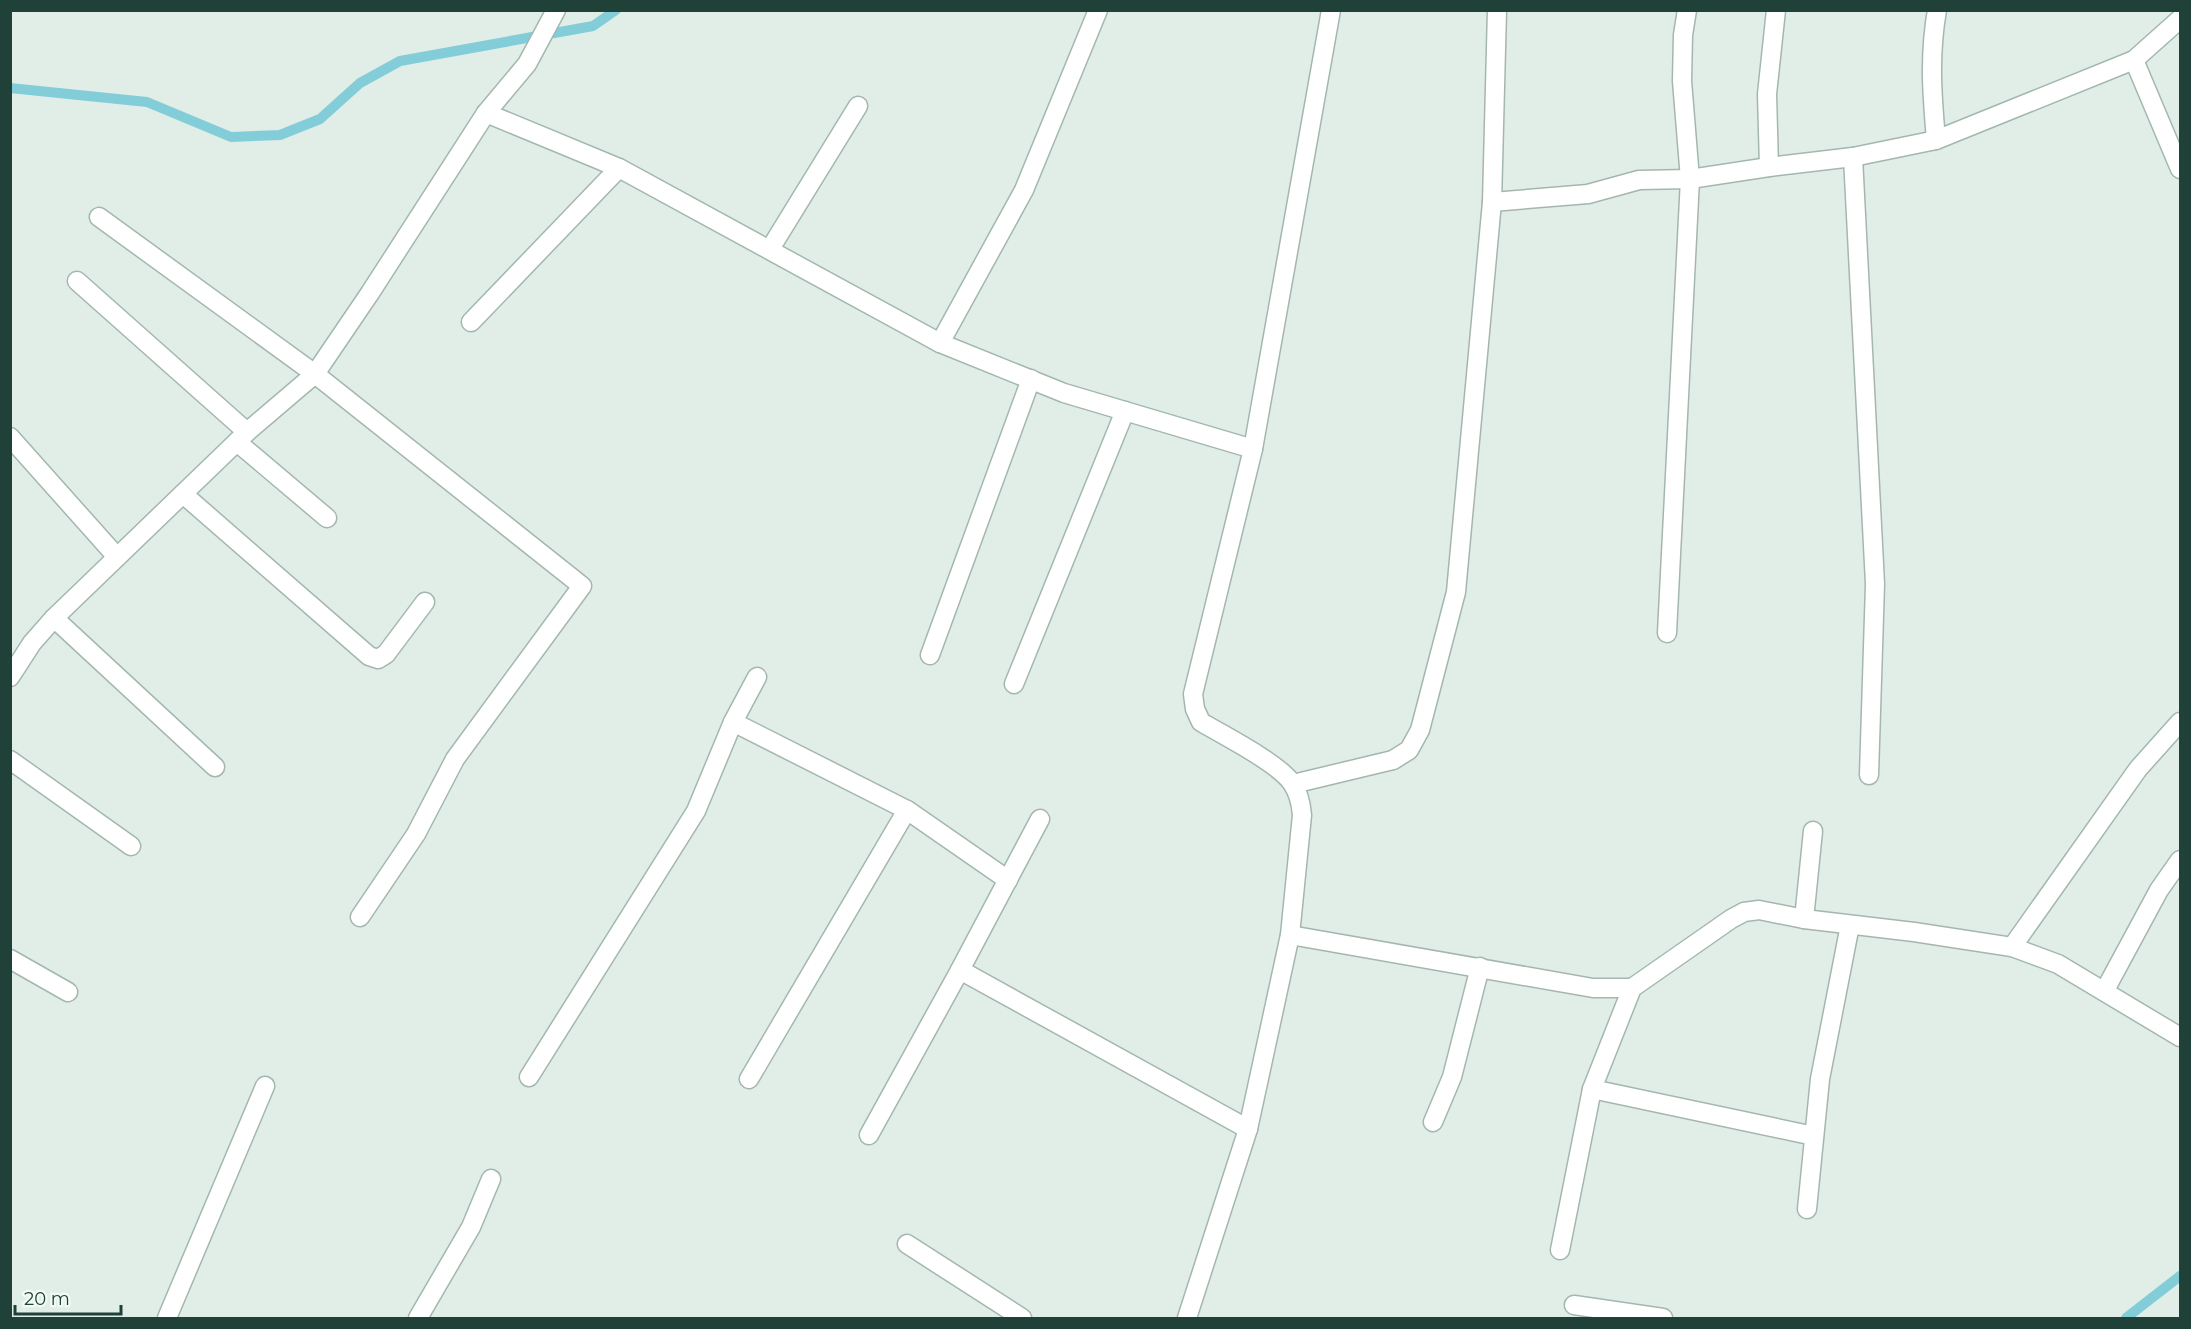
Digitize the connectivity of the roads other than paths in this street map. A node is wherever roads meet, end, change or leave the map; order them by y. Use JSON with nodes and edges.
{"nodes":[{"id":1,"x":556,"y":10,"type":"edge"},
{"id":2,"x":1098,"y":10,"type":"edge"},
{"id":3,"x":1331,"y":10,"type":"edge"},
{"id":4,"x":1497,"y":10,"type":"edge"},
{"id":5,"x":1687,"y":10,"type":"edge"},
{"id":6,"x":1776,"y":10,"type":"edge"},
{"id":7,"x":1937,"y":10,"type":"edge"},
{"id":8,"x":2181,"y":18,"type":"edge"},
{"id":9,"x":2134,"y":60,"type":"junction"},
{"id":10,"x":858,"y":106,"type":"dead end"},
{"id":11,"x":486,"y":113,"type":"junction"},
{"id":12,"x":1936,"y":140,"type":"junction"},
{"id":13,"x":1853,"y":157,"type":"junction"},
{"id":14,"x":1769,"y":167,"type":"junction"},
{"id":15,"x":619,"y":168,"type":"junction"},
{"id":16,"x":2181,"y":169,"type":"edge"},
{"id":17,"x":1690,"y":179,"type":"junction"},
{"id":18,"x":1492,"y":202,"type":"junction"},
{"id":19,"x":99,"y":217,"type":"dead end"},
{"id":20,"x":770,"y":249,"type":"junction"},
{"id":21,"x":77,"y":281,"type":"dead end"},
{"id":22,"x":471,"y":322,"type":"dead end"},
{"id":23,"x":940,"y":343,"type":"junction"},
{"id":24,"x":315,"y":374,"type":"junction"},
{"id":25,"x":1031,"y":379,"type":"junction"},
{"id":26,"x":1125,"y":411,"type":"junction"},
{"id":27,"x":10,"y":436,"type":"edge"},
{"id":28,"x":242,"y":437,"type":"junction"},
{"id":29,"x":1253,"y":449,"type":"junction"},
{"id":30,"x":183,"y":494,"type":"junction"},
{"id":31,"x":327,"y":518,"type":"dead end"},
{"id":32,"x":117,"y":557,"type":"junction"},
{"id":33,"x":425,"y":602,"type":"dead end"},
{"id":34,"x":54,"y":618,"type":"junction"},
{"id":35,"x":1667,"y":633,"type":"dead end"},
{"id":36,"x":930,"y":655,"type":"dead end"},
{"id":37,"x":10,"y":677,"type":"edge"},
{"id":38,"x":757,"y":677,"type":"dead end"},
{"id":39,"x":1014,"y":684,"type":"dead end"},
{"id":40,"x":733,"y":722,"type":"junction"},
{"id":41,"x":2181,"y":722,"type":"edge"},
{"id":42,"x":10,"y":760,"type":"edge"},
{"id":43,"x":215,"y":767,"type":"dead end"},
{"id":44,"x":1869,"y":775,"type":"dead end"},
{"id":45,"x":1293,"y":784,"type":"junction"},
{"id":46,"x":907,"y":810,"type":"junction"},
{"id":47,"x":1040,"y":819,"type":"dead end"},
{"id":48,"x":1813,"y":831,"type":"dead end"},
{"id":49,"x":131,"y":846,"type":"dead end"},
{"id":50,"x":2181,"y":860,"type":"edge"},
{"id":51,"x":1008,"y":880,"type":"junction"},
{"id":52,"x":360,"y":917,"type":"dead end"},
{"id":53,"x":1804,"y":919,"type":"junction"},
{"id":54,"x":1850,"y":925,"type":"junction"},
{"id":55,"x":1290,"y":935,"type":"junction"},
{"id":56,"x":2012,"y":947,"type":"junction"},
{"id":57,"x":10,"y":959,"type":"edge"},
{"id":58,"x":1480,"y":968,"type":"junction"},
{"id":59,"x":960,"y":970,"type":"junction"},
{"id":60,"x":1632,"y":988,"type":"junction"},
{"id":61,"x":2105,"y":990,"type":"junction"},
{"id":62,"x":68,"y":992,"type":"dead end"},
{"id":63,"x":2181,"y":1037,"type":"edge"},
{"id":64,"x":529,"y":1077,"type":"dead end"},
{"id":65,"x":749,"y":1078,"type":"dead end"},
{"id":66,"x":265,"y":1086,"type":"dead end"},
{"id":67,"x":1592,"y":1089,"type":"junction"},
{"id":68,"x":1433,"y":1122,"type":"dead end"},
{"id":69,"x":1248,"y":1129,"type":"junction"},
{"id":70,"x":869,"y":1135,"type":"dead end"},
{"id":71,"x":1814,"y":1136,"type":"junction"},
{"id":72,"x":491,"y":1179,"type":"dead end"},
{"id":73,"x":1807,"y":1209,"type":"dead end"},
{"id":74,"x":907,"y":1244,"type":"dead end"},
{"id":75,"x":1560,"y":1250,"type":"dead end"},
{"id":76,"x":1574,"y":1305,"type":"dead end"},
{"id":77,"x":167,"y":1318,"type":"edge"},
{"id":78,"x":418,"y":1318,"type":"edge"},
{"id":79,"x":1022,"y":1318,"type":"edge"},
{"id":80,"x":1187,"y":1318,"type":"edge"},
{"id":81,"x":1663,"y":1318,"type":"edge"}],
"edges":[{"from":1,"to":11,"type":"street"},
{"from":2,"to":23,"type":"street"},
{"from":3,"to":29,"type":"street"},
{"from":4,"to":18,"type":"street"},
{"from":5,"to":17,"type":"street"},
{"from":6,"to":14,"type":"street"},
{"from":7,"to":12,"type":"street"},
{"from":8,"to":9,"type":"street"},
{"from":9,"to":12,"type":"street"},
{"from":9,"to":16,"type":"street"},
{"from":10,"to":20,"type":"street"},
{"from":11,"to":15,"type":"street"},
{"from":11,"to":24,"type":"street"},
{"from":12,"to":13,"type":"street"},
{"from":13,"to":14,"type":"street"},
{"from":13,"to":44,"type":"street"},
{"from":14,"to":17,"type":"street"},
{"from":15,"to":20,"type":"street"},
{"from":15,"to":22,"type":"street"},
{"from":17,"to":18,"type":"street"},
{"from":17,"to":35,"type":"street"},
{"from":18,"to":45,"type":"street"},
{"from":19,"to":24,"type":"street"},
{"from":20,"to":23,"type":"street"},
{"from":21,"to":28,"type":"street"},
{"from":23,"to":25,"type":"street"},
{"from":24,"to":28,"type":"street"},
{"from":24,"to":52,"type":"street"},
{"from":25,"to":26,"type":"street"},
{"from":25,"to":36,"type":"street"},
{"from":26,"to":29,"type":"street"},
{"from":26,"to":39,"type":"street"},
{"from":27,"to":32,"type":"street"},
{"from":28,"to":30,"type":"street"},
{"from":28,"to":31,"type":"street"},
{"from":29,"to":45,"type":"street"},
{"from":30,"to":32,"type":"street"},
{"from":30,"to":33,"type":"street"},
{"from":32,"to":34,"type":"street"},
{"from":34,"to":37,"type":"street"},
{"from":34,"to":43,"type":"street"},
{"from":38,"to":40,"type":"street"},
{"from":40,"to":46,"type":"street"},
{"from":40,"to":64,"type":"street"},
{"from":41,"to":56,"type":"street"},
{"from":42,"to":49,"type":"street"},
{"from":45,"to":55,"type":"street"},
{"from":46,"to":51,"type":"street"},
{"from":46,"to":65,"type":"street"},
{"from":47,"to":51,"type":"street"},
{"from":48,"to":53,"type":"street"},
{"from":50,"to":61,"type":"street"},
{"from":51,"to":59,"type":"street"},
{"from":53,"to":54,"type":"street"},
{"from":53,"to":60,"type":"street"},
{"from":54,"to":56,"type":"street"},
{"from":54,"to":71,"type":"street"},
{"from":55,"to":58,"type":"street"},
{"from":55,"to":69,"type":"street"},
{"from":56,"to":61,"type":"street"},
{"from":57,"to":62,"type":"street"},
{"from":58,"to":60,"type":"street"},
{"from":58,"to":68,"type":"street"},
{"from":59,"to":69,"type":"street"},
{"from":59,"to":70,"type":"street"},
{"from":60,"to":67,"type":"street"},
{"from":61,"to":63,"type":"street"},
{"from":66,"to":77,"type":"street"},
{"from":67,"to":71,"type":"street"},
{"from":67,"to":75,"type":"street"},
{"from":69,"to":80,"type":"street"},
{"from":71,"to":73,"type":"street"},
{"from":72,"to":78,"type":"street"},
{"from":74,"to":79,"type":"street"},
{"from":76,"to":81,"type":"street"}]}
